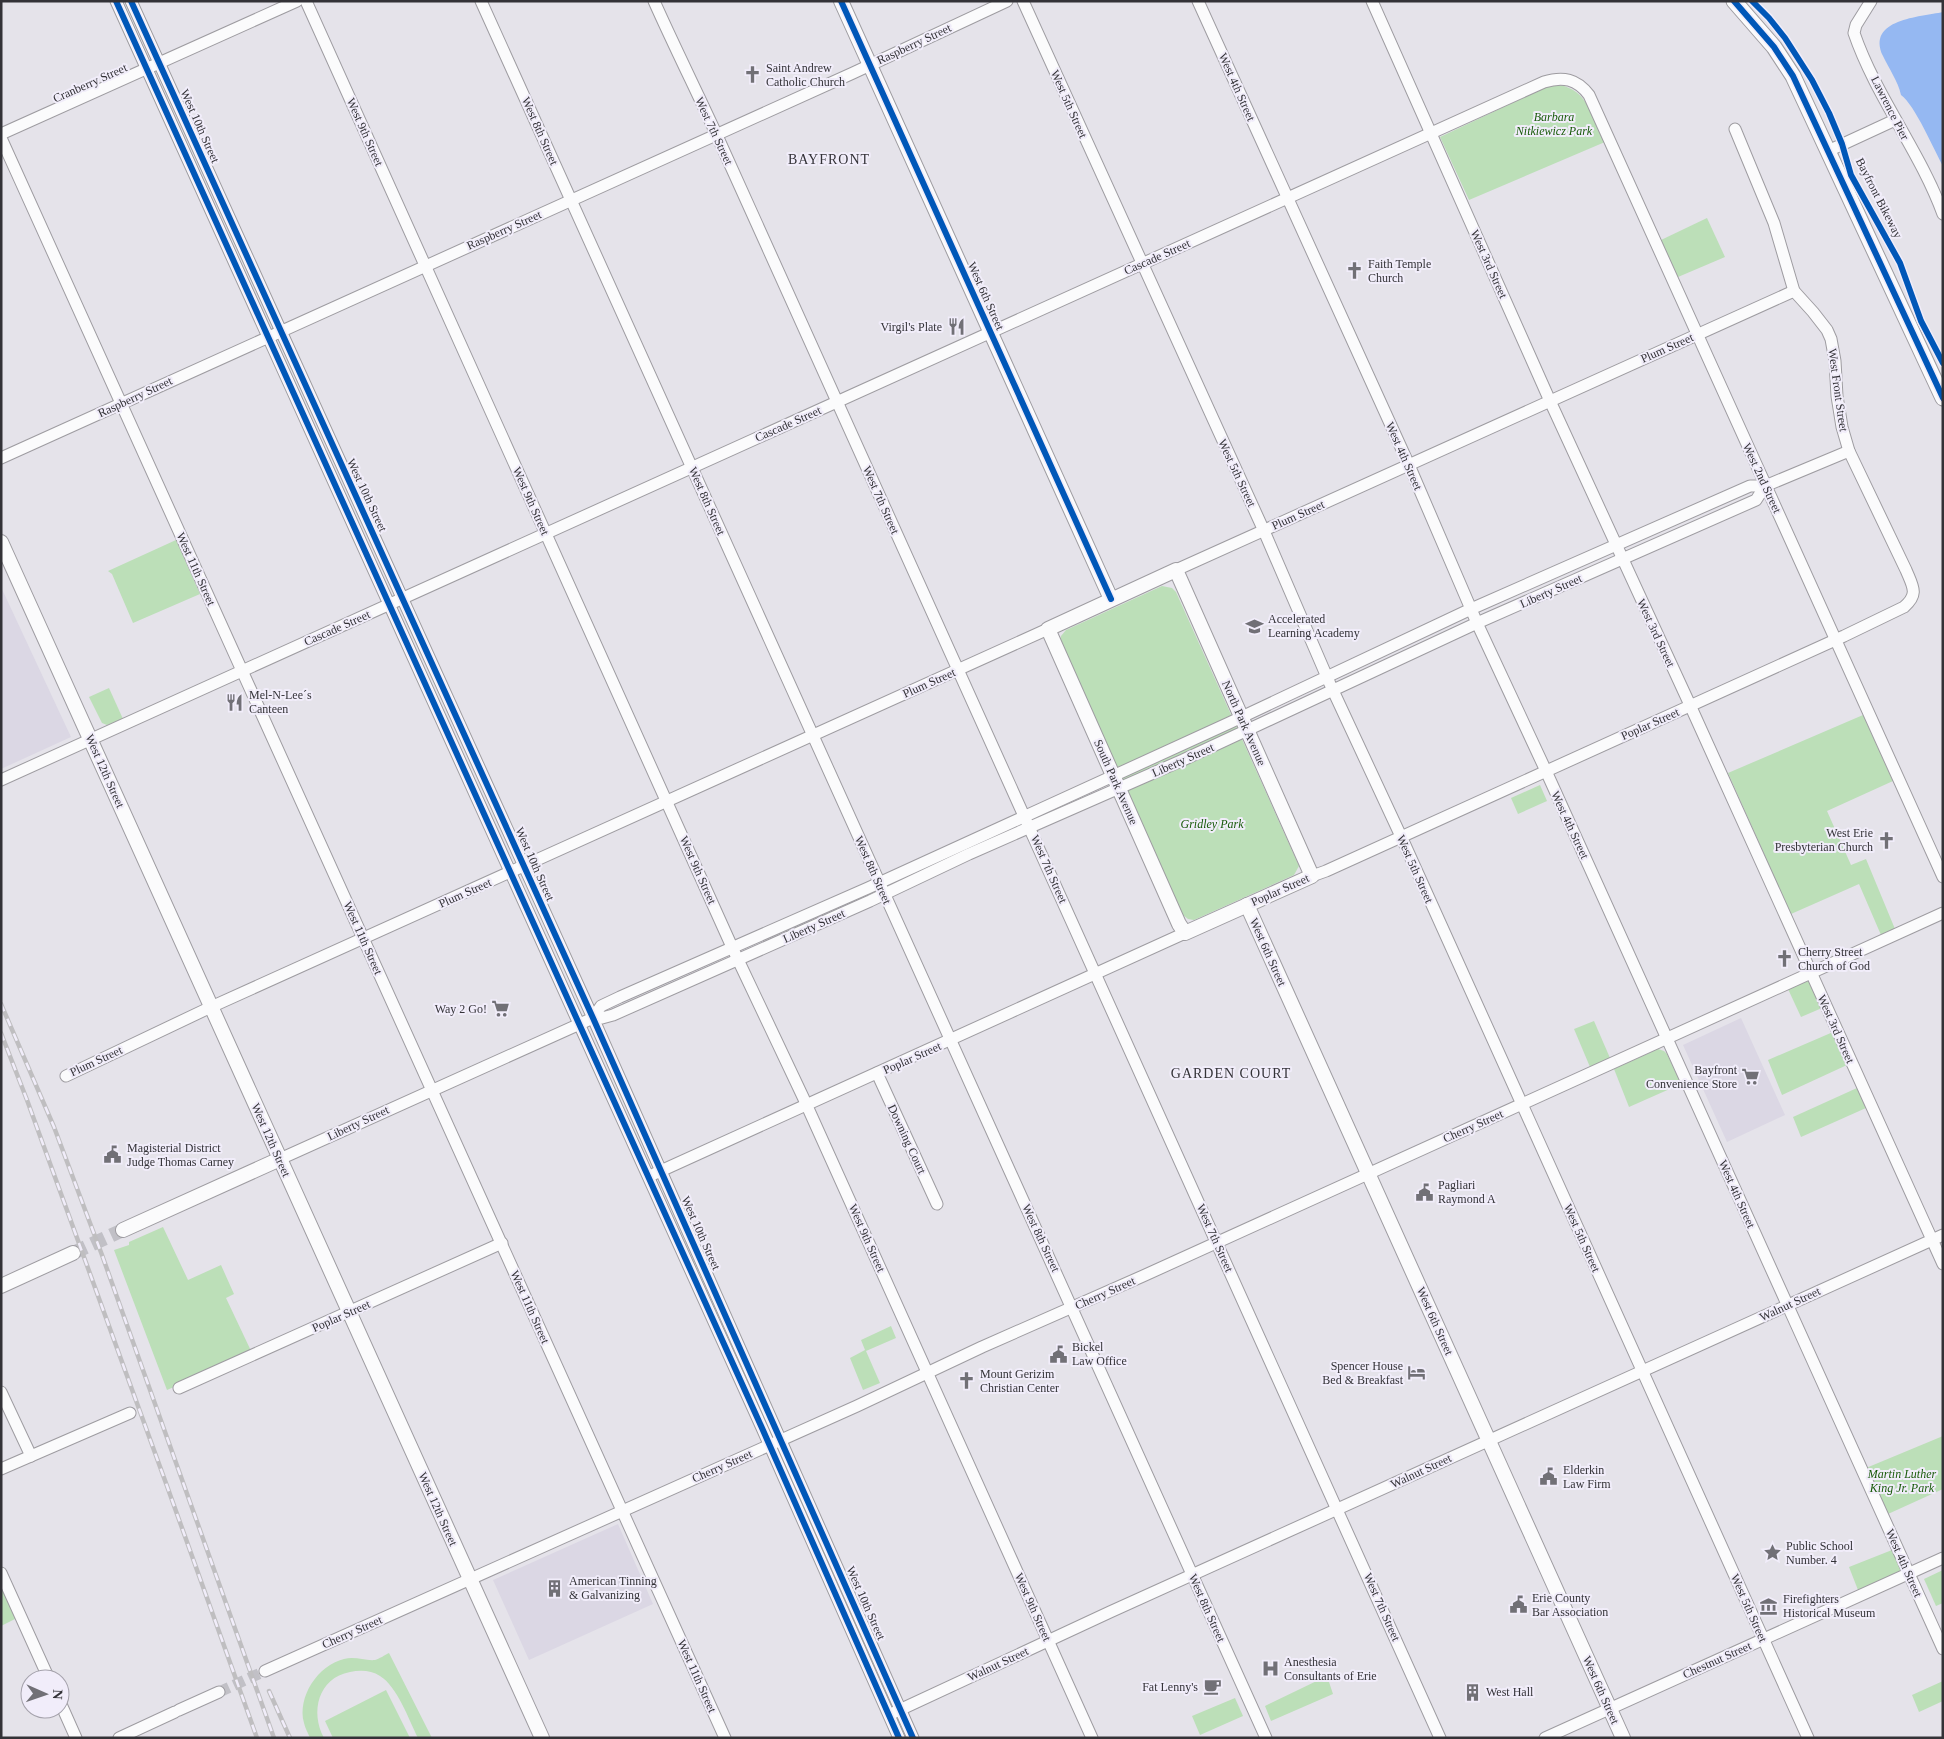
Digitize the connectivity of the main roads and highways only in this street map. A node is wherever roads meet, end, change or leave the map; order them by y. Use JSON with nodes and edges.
{"nodes":[{"id":1,"x":842,"y":1,"type":"edge"},
{"id":2,"x":1734,"y":1,"type":"edge"},
{"id":3,"x":1943,"y":398,"type":"edge"},
{"id":4,"x":1,"y":542,"type":"edge"},
{"id":5,"x":1176,"y":570,"type":"joint"},
{"id":6,"x":1111,"y":599,"type":"junction"},
{"id":7,"x":1048,"y":629,"type":"joint"},
{"id":8,"x":1312,"y":876,"type":"joint"},
{"id":9,"x":1247,"y":905,"type":"junction"},
{"id":10,"x":1185,"y":933,"type":"joint"},
{"id":11,"x":280,"y":1159,"type":"junction"},
{"id":12,"x":123,"y":1230,"type":"tunnel mouth"},
{"id":13,"x":73,"y":1253,"type":"tunnel mouth"},
{"id":14,"x":1,"y":1286,"type":"edge"},
{"id":15,"x":542,"y":1738,"type":"edge"},
{"id":16,"x":1623,"y":1738,"type":"edge"}],
"edges":[{"from":1,"to":6,"type":"main road","name":"West 6th Street"},
{"from":2,"to":3,"type":"highway"},
{"from":4,"to":11,"type":"main road","name":"West 12th Street"},
{"from":5,"to":6,"type":"main road","name":"Plum Street"},
{"from":5,"to":8,"type":"main road","name":"North Park Avenue"},
{"from":6,"to":7,"type":"main road","name":"Plum Street"},
{"from":7,"to":10,"type":"main road","name":"South Park Avenue"},
{"from":8,"to":9,"type":"main road","name":"Poplar Street"},
{"from":9,"to":10,"type":"main road","name":"Poplar Street"},
{"from":9,"to":16,"type":"main road","name":"West 6th Street"},
{"from":11,"to":12,"type":"main road","name":"Liberty Street"},
{"from":11,"to":15,"type":"main road","name":"West 12th Street"},
{"from":13,"to":14,"type":"main road"}]}
